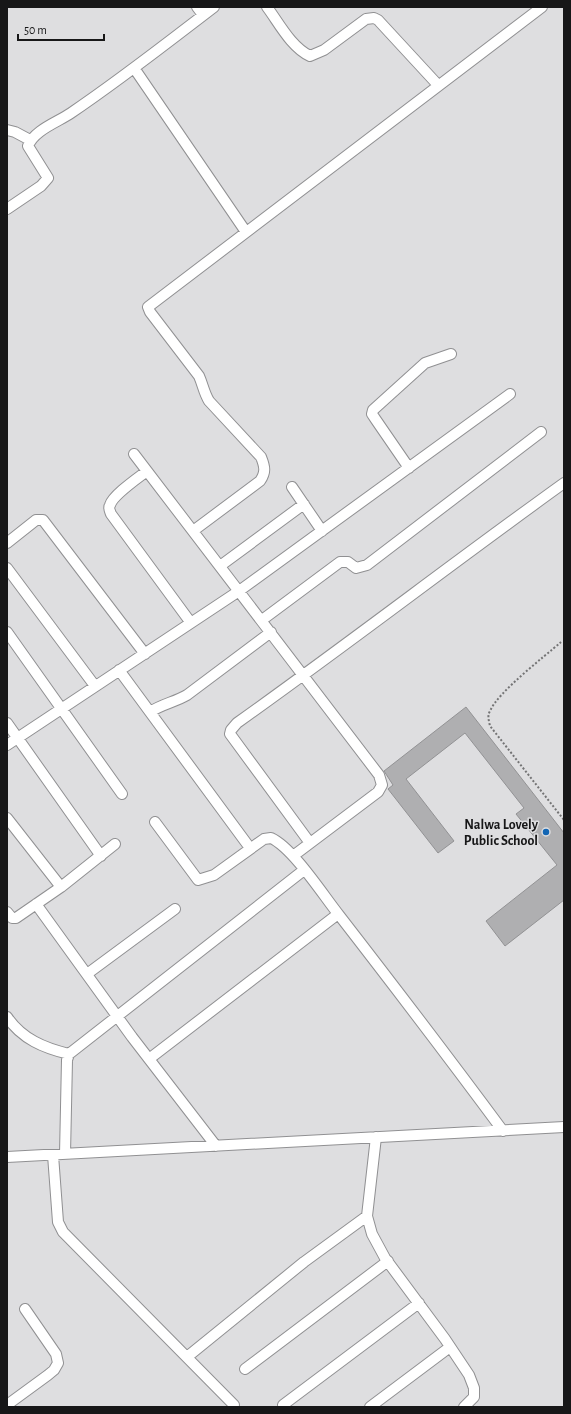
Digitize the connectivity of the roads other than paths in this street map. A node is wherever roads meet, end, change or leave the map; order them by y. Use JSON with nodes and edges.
{"nodes":[{"id":1,"x":214,"y":7,"type":"edge"},
{"id":2,"x":267,"y":7,"type":"edge"},
{"id":3,"x":542,"y":7,"type":"edge"},
{"id":4,"x":200,"y":11,"type":"edge"},
{"id":5,"x":134,"y":68,"type":"junction"},
{"id":6,"x":438,"y":85,"type":"junction"},
{"id":7,"x":7,"y":130,"type":"edge"},
{"id":8,"x":30,"y":140,"type":"junction"},
{"id":9,"x":7,"y":209,"type":"edge"},
{"id":10,"x":246,"y":232,"type":"junction"},
{"id":11,"x":450,"y":354,"type":"dead end"},
{"id":12,"x":510,"y":394,"type":"dead end"},
{"id":13,"x":541,"y":432,"type":"dead end"},
{"id":14,"x":134,"y":454,"type":"dead end"},
{"id":15,"x":409,"y":468,"type":"junction"},
{"id":16,"x":147,"y":471,"type":"junction"},
{"id":17,"x":564,"y":482,"type":"edge"},
{"id":18,"x":292,"y":486,"type":"dead end"},
{"id":19,"x":304,"y":504,"type":"junction"},
{"id":20,"x":193,"y":531,"type":"junction"},
{"id":21,"x":322,"y":531,"type":"junction"},
{"id":22,"x":7,"y":543,"type":"edge"},
{"id":23,"x":220,"y":566,"type":"junction"},
{"id":24,"x":7,"y":568,"type":"edge"},
{"id":25,"x":239,"y":591,"type":"junction"},
{"id":26,"x":262,"y":620,"type":"junction"},
{"id":27,"x":191,"y":623,"type":"junction"},
{"id":28,"x":7,"y":632,"type":"edge"},
{"id":29,"x":271,"y":632,"type":"junction"},
{"id":30,"x":145,"y":654,"type":"junction"},
{"id":31,"x":119,"y":670,"type":"junction"},
{"id":32,"x":304,"y":675,"type":"junction"},
{"id":33,"x":96,"y":686,"type":"junction"},
{"id":34,"x":61,"y":709,"type":"junction"},
{"id":35,"x":150,"y":712,"type":"junction"},
{"id":36,"x":7,"y":723,"type":"edge"},
{"id":37,"x":18,"y":738,"type":"junction"},
{"id":38,"x":7,"y":745,"type":"edge"},
{"id":39,"x":122,"y":794,"type":"dead end"},
{"id":40,"x":7,"y":818,"type":"edge"},
{"id":41,"x":155,"y":822,"type":"dead end"},
{"id":42,"x":310,"y":843,"type":"junction"},
{"id":43,"x":114,"y":844,"type":"dead end"},
{"id":44,"x":250,"y":848,"type":"junction"},
{"id":45,"x":101,"y":856,"type":"junction"},
{"id":46,"x":293,"y":856,"type":"junction"},
{"id":47,"x":304,"y":870,"type":"junction"},
{"id":48,"x":61,"y":887,"type":"junction"},
{"id":49,"x":36,"y":904,"type":"junction"},
{"id":50,"x":175,"y":909,"type":"dead end"},
{"id":51,"x":7,"y":912,"type":"edge"},
{"id":52,"x":338,"y":914,"type":"junction"},
{"id":53,"x":87,"y":974,"type":"junction"},
{"id":54,"x":116,"y":1016,"type":"junction"},
{"id":55,"x":7,"y":1017,"type":"edge"},
{"id":56,"x":69,"y":1054,"type":"junction"},
{"id":57,"x":149,"y":1059,"type":"junction"},
{"id":58,"x":564,"y":1127,"type":"edge"},
{"id":59,"x":503,"y":1131,"type":"junction"},
{"id":60,"x":376,"y":1138,"type":"junction"},
{"id":61,"x":216,"y":1146,"type":"junction"},
{"id":62,"x":53,"y":1154,"type":"junction"},
{"id":63,"x":65,"y":1154,"type":"junction"},
{"id":64,"x":7,"y":1157,"type":"edge"},
{"id":65,"x":367,"y":1216,"type":"junction"},
{"id":66,"x":388,"y":1261,"type":"junction"},
{"id":67,"x":419,"y":1303,"type":"junction"},
{"id":68,"x":25,"y":1310,"type":"dead end"},
{"id":69,"x":450,"y":1346,"type":"junction"},
{"id":70,"x":187,"y":1356,"type":"junction"},
{"id":71,"x":245,"y":1369,"type":"dead end"},
{"id":72,"x":7,"y":1405,"type":"edge"},
{"id":73,"x":234,"y":1405,"type":"dead end"},
{"id":74,"x":283,"y":1405,"type":"dead end"},
{"id":75,"x":370,"y":1407,"type":"edge"},
{"id":76,"x":464,"y":1407,"type":"edge"}],
"edges":[{"from":1,"to":4,"type":"street"},
{"from":2,"to":6,"type":"street"},
{"from":3,"to":6,"type":"street"},
{"from":4,"to":5,"type":"street"},
{"from":5,"to":8,"type":"street"},
{"from":5,"to":10,"type":"street"},
{"from":6,"to":10,"type":"street"},
{"from":7,"to":8,"type":"street"},
{"from":8,"to":9,"type":"street"},
{"from":10,"to":20,"type":"street"},
{"from":11,"to":15,"type":"street"},
{"from":12,"to":15,"type":"street"},
{"from":13,"to":26,"type":"street"},
{"from":14,"to":16,"type":"street"},
{"from":15,"to":21,"type":"street"},
{"from":16,"to":20,"type":"street"},
{"from":16,"to":27,"type":"street"},
{"from":17,"to":32,"type":"street"},
{"from":18,"to":19,"type":"street"},
{"from":19,"to":21,"type":"street"},
{"from":19,"to":23,"type":"street"},
{"from":20,"to":23,"type":"street"},
{"from":21,"to":25,"type":"street"},
{"from":22,"to":30,"type":"street"},
{"from":23,"to":25,"type":"street"},
{"from":24,"to":33,"type":"street"},
{"from":25,"to":26,"type":"street"},
{"from":25,"to":27,"type":"street"},
{"from":26,"to":29,"type":"street"},
{"from":27,"to":30,"type":"street"},
{"from":28,"to":34,"type":"street"},
{"from":29,"to":32,"type":"street"},
{"from":29,"to":35,"type":"street"},
{"from":30,"to":31,"type":"street"},
{"from":31,"to":33,"type":"street"},
{"from":31,"to":35,"type":"street"},
{"from":32,"to":42,"type":"street"},
{"from":32,"to":42,"type":"street"},
{"from":33,"to":34,"type":"street"},
{"from":34,"to":37,"type":"street"},
{"from":34,"to":39,"type":"street"},
{"from":35,"to":44,"type":"street"},
{"from":36,"to":37,"type":"street"},
{"from":37,"to":38,"type":"street"},
{"from":37,"to":45,"type":"street"},
{"from":40,"to":48,"type":"street"},
{"from":41,"to":44,"type":"street"},
{"from":42,"to":46,"type":"street"},
{"from":43,"to":45,"type":"street"},
{"from":44,"to":46,"type":"street"},
{"from":45,"to":48,"type":"street"},
{"from":46,"to":47,"type":"street"},
{"from":47,"to":52,"type":"street"},
{"from":47,"to":54,"type":"street"},
{"from":48,"to":49,"type":"street"},
{"from":49,"to":51,"type":"street"},
{"from":49,"to":53,"type":"street"},
{"from":50,"to":53,"type":"street"},
{"from":52,"to":57,"type":"street"},
{"from":52,"to":59,"type":"street"},
{"from":53,"to":54,"type":"street"},
{"from":54,"to":56,"type":"street"},
{"from":54,"to":57,"type":"street"},
{"from":55,"to":56,"type":"street"},
{"from":56,"to":63,"type":"street"},
{"from":57,"to":61,"type":"street"},
{"from":58,"to":59,"type":"street"},
{"from":59,"to":60,"type":"street"},
{"from":60,"to":61,"type":"street"},
{"from":60,"to":65,"type":"street"},
{"from":61,"to":63,"type":"street"},
{"from":62,"to":63,"type":"street"},
{"from":62,"to":64,"type":"street"},
{"from":62,"to":70,"type":"street"},
{"from":65,"to":66,"type":"street"},
{"from":65,"to":70,"type":"street"},
{"from":66,"to":67,"type":"street"},
{"from":66,"to":71,"type":"street"},
{"from":67,"to":69,"type":"street"},
{"from":67,"to":74,"type":"street"},
{"from":68,"to":72,"type":"street"},
{"from":69,"to":75,"type":"street"},
{"from":69,"to":76,"type":"street"},
{"from":70,"to":73,"type":"street"}]}
